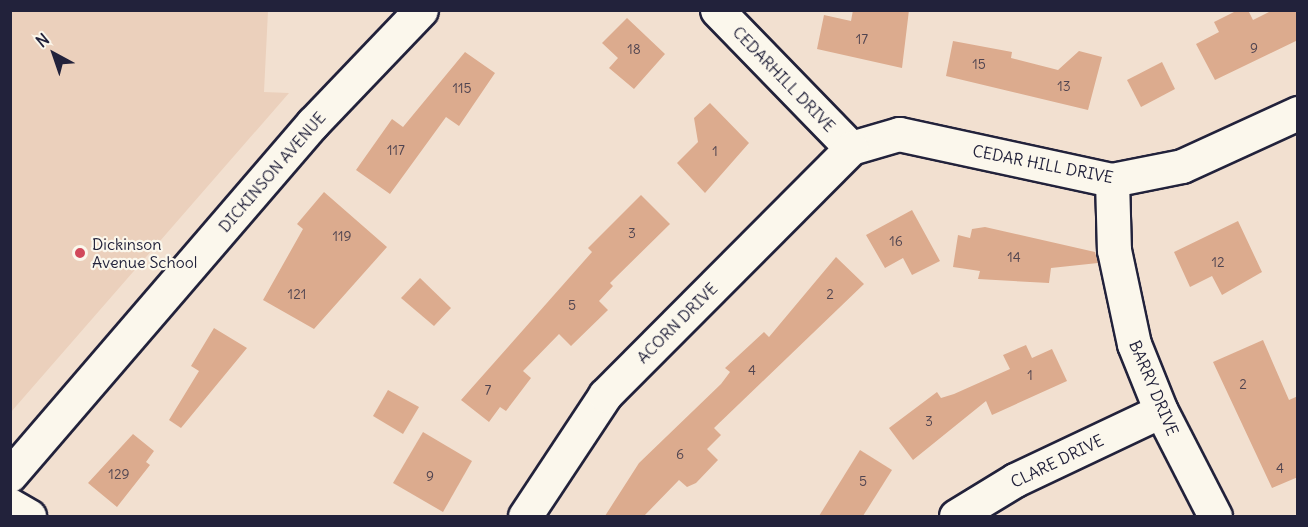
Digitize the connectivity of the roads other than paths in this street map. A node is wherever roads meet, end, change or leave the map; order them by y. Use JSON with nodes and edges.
{"nodes":[{"id":1,"x":421,"y":10,"type":"edge"},
{"id":2,"x":717,"y":10,"type":"edge"},
{"id":3,"x":1298,"y":112,"type":"edge"},
{"id":4,"x":850,"y":148,"type":"junction"},
{"id":5,"x":1112,"y":180,"type":"junction"},
{"id":6,"x":1161,"y":411,"type":"junction"},
{"id":7,"x":10,"y":475,"type":"edge"},
{"id":8,"x":10,"y":505,"type":"edge"},
{"id":9,"x":29,"y":516,"type":"edge"},
{"id":10,"x":525,"y":516,"type":"edge"},
{"id":11,"x":956,"y":516,"type":"edge"},
{"id":12,"x":1215,"y":516,"type":"edge"}],
"edges":[{"from":1,"to":7,"type":"street","name":"DICKINSON AVENUE"},
{"from":2,"to":4,"type":"street","name":"CEDARHILL DRIVE"},
{"from":3,"to":5,"type":"street","name":"CEDAR HILL DRIVE"},
{"from":4,"to":5,"type":"street","name":"CEDAR HILL DRIVE"},
{"from":4,"to":10,"type":"street","name":"ACORN DRIVE"},
{"from":5,"to":6,"type":"street","name":"BARRY DRIVE"},
{"from":6,"to":11,"type":"street","name":"CLARE DRIVE"},
{"from":6,"to":12,"type":"street","name":"BARRY DRIVE"},
{"from":8,"to":9,"type":"street"}]}
